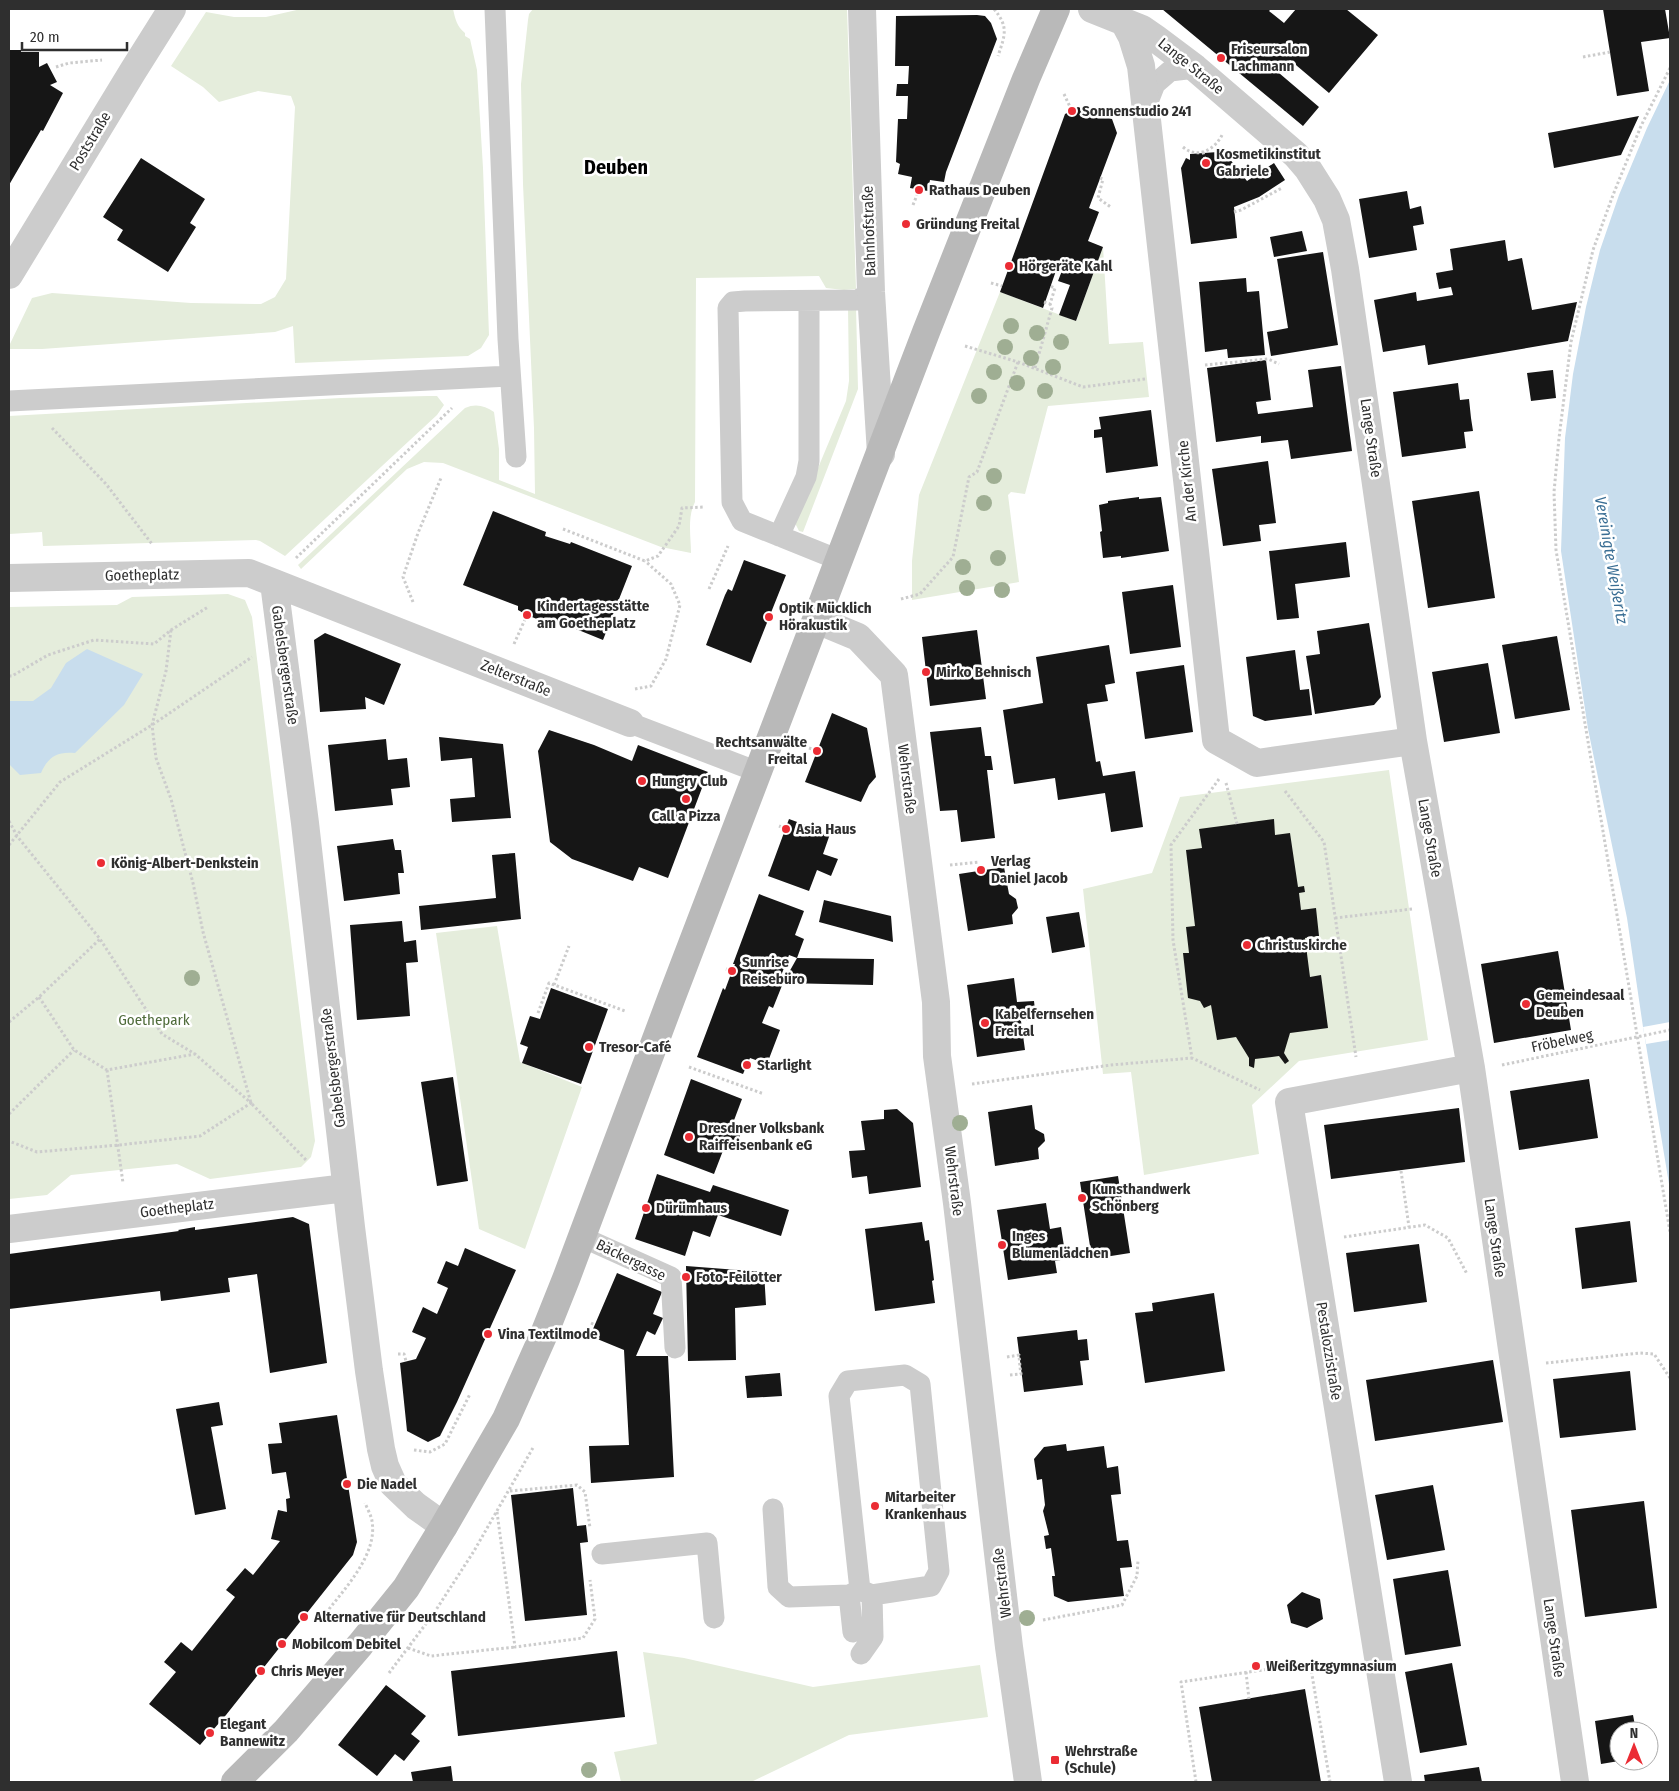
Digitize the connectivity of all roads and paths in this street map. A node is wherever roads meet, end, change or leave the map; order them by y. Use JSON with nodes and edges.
{"nodes":[{"id":1,"x":172,"y":9,"type":"edge"},
{"id":2,"x":495,"y":9,"type":"edge"},
{"id":3,"x":862,"y":9,"type":"edge"},
{"id":4,"x":994,"y":9,"type":"edge"},
{"id":5,"x":1056,"y":9,"type":"edge"},
{"id":6,"x":1092,"y":9,"type":"edge"},
{"id":7,"x":1124,"y":22,"type":"junction"},
{"id":8,"x":1610,"y":52,"type":"dead end"},
{"id":9,"x":998,"y":56,"type":"dead end"},
{"id":10,"x":1583,"y":57,"type":"dead end"},
{"id":11,"x":69,"y":63,"type":"dead end"},
{"id":12,"x":56,"y":67,"type":"dead end"},
{"id":13,"x":1195,"y":68,"type":"junction"},
{"id":14,"x":1670,"y":68,"type":"edge"},
{"id":15,"x":1064,"y":94,"type":"dead end"},
{"id":16,"x":1146,"y":107,"type":"junction"},
{"id":17,"x":1072,"y":110,"type":"dead end"},
{"id":18,"x":1222,"y":124,"type":"dead end"},
{"id":19,"x":1176,"y":142,"type":"dead end"},
{"id":20,"x":1203,"y":152,"type":"junction"},
{"id":21,"x":1206,"y":163,"type":"dead end"},
{"id":22,"x":1100,"y":178,"type":"dead end"},
{"id":23,"x":1285,"y":186,"type":"dead end"},
{"id":24,"x":919,"y":190,"type":"dead end"},
{"id":25,"x":913,"y":205,"type":"dead end"},
{"id":26,"x":1112,"y":208,"type":"dead end"},
{"id":27,"x":1234,"y":212,"type":"dead end"},
{"id":28,"x":9,"y":275,"type":"edge"},
{"id":29,"x":991,"y":283,"type":"dead end"},
{"id":30,"x":1002,"y":286,"type":"dead end"},
{"id":31,"x":1050,"y":286,"type":"dead end"},
{"id":32,"x":871,"y":292,"type":"junction"},
{"id":33,"x":809,"y":301,"type":"junction"},
{"id":34,"x":1044,"y":302,"type":"dead end"},
{"id":35,"x":1050,"y":304,"type":"junction"},
{"id":36,"x":965,"y":346,"type":"dead end"},
{"id":37,"x":1018,"y":362,"type":"junction"},
{"id":38,"x":1279,"y":364,"type":"dead end"},
{"id":39,"x":1200,"y":366,"type":"dead end"},
{"id":40,"x":1035,"y":368,"type":"junction"},
{"id":41,"x":485,"y":376,"type":"junction"},
{"id":42,"x":510,"y":376,"type":"junction"},
{"id":43,"x":1152,"y":379,"type":"dead end"},
{"id":44,"x":17,"y":400,"type":"edge"},
{"id":45,"x":881,"y":454,"type":"junction"},
{"id":46,"x":516,"y":457,"type":"dead end"},
{"id":47,"x":441,"y":478,"type":"dead end"},
{"id":48,"x":692,"y":508,"type":"dead end"},
{"id":49,"x":563,"y":529,"type":"dead end"},
{"id":50,"x":779,"y":536,"type":"junction"},
{"id":51,"x":729,"y":542,"type":"dead end"},
{"id":52,"x":153,"y":546,"type":"dead end"},
{"id":53,"x":840,"y":560,"type":"junction"},
{"id":54,"x":645,"y":561,"type":"junction"},
{"id":55,"x":9,"y":578,"type":"edge"},
{"id":56,"x":274,"y":583,"type":"junction"},
{"id":57,"x":709,"y":589,"type":"dead end"},
{"id":58,"x":901,"y":599,"type":"dead end"},
{"id":59,"x":418,"y":606,"type":"dead end"},
{"id":60,"x":527,"y":615,"type":"dead end"},
{"id":61,"x":817,"y":620,"type":"junction"},
{"id":62,"x":280,"y":638,"type":"junction"},
{"id":63,"x":508,"y":645,"type":"dead end"},
{"id":64,"x":512,"y":646,"type":"junction"},
{"id":65,"x":521,"y":650,"type":"dead end"},
{"id":66,"x":9,"y":676,"type":"edge"},
{"id":67,"x":626,"y":691,"type":"dead end"},
{"id":68,"x":630,"y":723,"type":"joint"},
{"id":69,"x":152,"y":725,"type":"junction"},
{"id":70,"x":1413,"y":741,"type":"junction"},
{"id":71,"x":809,"y":748,"type":"dead end"},
{"id":72,"x":817,"y":751,"type":"dead end"},
{"id":73,"x":758,"y":772,"type":"junction"},
{"id":74,"x":1224,"y":772,"type":"dead end"},
{"id":75,"x":1226,"y":781,"type":"dead end"},
{"id":76,"x":1282,"y":788,"type":"dead end"},
{"id":77,"x":9,"y":821,"type":"edge"},
{"id":78,"x":1237,"y":824,"type":"dead end"},
{"id":79,"x":779,"y":826,"type":"dead end"},
{"id":80,"x":786,"y":829,"type":"dead end"},
{"id":81,"x":17,"y":836,"type":"junction"},
{"id":82,"x":9,"y":845,"type":"edge"},
{"id":83,"x":980,"y":862,"type":"dead end"},
{"id":84,"x":947,"y":866,"type":"dead end"},
{"id":85,"x":1420,"y":908,"type":"dead end"},
{"id":86,"x":1335,"y":918,"type":"junction"},
{"id":87,"x":100,"y":939,"type":"junction"},
{"id":88,"x":569,"y":946,"type":"dead end"},
{"id":89,"x":726,"y":969,"type":"dead end"},
{"id":90,"x":732,"y":971,"type":"dead end"},
{"id":91,"x":554,"y":985,"type":"junction"},
{"id":92,"x":38,"y":997,"type":"junction"},
{"id":93,"x":624,"y":1011,"type":"dead end"},
{"id":94,"x":538,"y":1014,"type":"dead end"},
{"id":95,"x":9,"y":1022,"type":"edge"},
{"id":96,"x":1670,"y":1030,"type":"edge"},
{"id":97,"x":1636,"y":1037,"type":"junction"},
{"id":98,"x":74,"y":1050,"type":"junction"},
{"id":99,"x":195,"y":1054,"type":"junction"},
{"id":100,"x":1192,"y":1058,"type":"junction"},
{"id":101,"x":1357,"y":1060,"type":"dead end"},
{"id":102,"x":689,"y":1067,"type":"dead end"},
{"id":103,"x":1484,"y":1067,"type":"junction"},
{"id":104,"x":108,"y":1070,"type":"junction"},
{"id":105,"x":970,"y":1084,"type":"dead end"},
{"id":106,"x":764,"y":1094,"type":"dead end"},
{"id":107,"x":1268,"y":1094,"type":"dead end"},
{"id":108,"x":251,"y":1103,"type":"junction"},
{"id":109,"x":9,"y":1114,"type":"edge"},
{"id":110,"x":9,"y":1141,"type":"edge"},
{"id":111,"x":118,"y":1146,"type":"junction"},
{"id":112,"x":1401,"y":1170,"type":"dead end"},
{"id":113,"x":346,"y":1188,"type":"junction"},
{"id":114,"x":316,"y":1191,"type":"junction"},
{"id":115,"x":126,"y":1215,"type":"junction"},
{"id":116,"x":1409,"y":1227,"type":"junction"},
{"id":117,"x":9,"y":1229,"type":"edge"},
{"id":118,"x":1670,"y":1232,"type":"edge"},
{"id":119,"x":582,"y":1236,"type":"junction"},
{"id":120,"x":1336,"y":1239,"type":"dead end"},
{"id":121,"x":1468,"y":1276,"type":"dead end"},
{"id":122,"x":675,"y":1348,"type":"dead end"},
{"id":123,"x":404,"y":1354,"type":"dead end"},
{"id":124,"x":1007,"y":1357,"type":"dead end"},
{"id":125,"x":406,"y":1361,"type":"dead end"},
{"id":126,"x":1543,"y":1363,"type":"dead end"},
{"id":127,"x":1009,"y":1375,"type":"dead end"},
{"id":128,"x":1670,"y":1378,"type":"edge"},
{"id":129,"x":470,"y":1394,"type":"dead end"},
{"id":130,"x":534,"y":1446,"type":"dead end"},
{"id":131,"x":411,"y":1447,"type":"dead end"},
{"id":132,"x":510,"y":1491,"type":"junction"},
{"id":133,"x":362,"y":1497,"type":"dead end"},
{"id":134,"x":774,"y":1509,"type":"dead end"},
{"id":135,"x":496,"y":1514,"type":"junction"},
{"id":136,"x":444,"y":1526,"type":"junction"},
{"id":137,"x":598,"y":1554,"type":"junction"},
{"id":138,"x":1138,"y":1560,"type":"dead end"},
{"id":139,"x":860,"y":1594,"type":"junction"},
{"id":140,"x":323,"y":1617,"type":"dead end"},
{"id":141,"x":714,"y":1618,"type":"dead end"},
{"id":142,"x":1042,"y":1620,"type":"dead end"},
{"id":143,"x":853,"y":1632,"type":"dead end"},
{"id":144,"x":515,"y":1646,"type":"junction"},
{"id":145,"x":408,"y":1648,"type":"junction"},
{"id":146,"x":861,"y":1654,"type":"dead end"},
{"id":147,"x":1246,"y":1672,"type":"junction"},
{"id":148,"x":389,"y":1673,"type":"dead end"},
{"id":149,"x":1249,"y":1698,"type":"dead end"},
{"id":150,"x":235,"y":1782,"type":"edge"},
{"id":151,"x":1028,"y":1782,"type":"edge"},
{"id":152,"x":1196,"y":1782,"type":"edge"},
{"id":153,"x":1330,"y":1782,"type":"edge"},
{"id":154,"x":1398,"y":1782,"type":"edge"},
{"id":155,"x":1575,"y":1782,"type":"edge"}],
"edges":[{"from":1,"to":28,"type":"street","name":"Poststraße"},
{"from":2,"to":42,"type":"lane"},
{"from":3,"to":32,"type":"street","name":"Bahnhofstraße"},
{"from":4,"to":9,"type":"path"},
{"from":5,"to":45,"type":"main road"},
{"from":6,"to":7,"type":"street","name":"Lange Straße"},
{"from":7,"to":13,"type":"street","name":"Lange Straße"},
{"from":7,"to":16,"type":"street","name":"An der Kirche"},
{"from":8,"to":10,"type":"path"},
{"from":11,"to":12,"type":"path"},
{"from":13,"to":16,"type":"lane"},
{"from":13,"to":70,"type":"street","name":"Lange Straße"},
{"from":14,"to":97,"type":"path"},
{"from":15,"to":17,"type":"path"},
{"from":16,"to":70,"type":"street","name":"An der Kirche"},
{"from":18,"to":20,"type":"path"},
{"from":19,"to":20,"type":"path"},
{"from":20,"to":21,"type":"path"},
{"from":22,"to":26,"type":"path"},
{"from":23,"to":27,"type":"path"},
{"from":24,"to":25,"type":"path"},
{"from":29,"to":30,"type":"path"},
{"from":31,"to":35,"type":"path"},
{"from":32,"to":33,"type":"lane"},
{"from":32,"to":45,"type":"street","name":"Bahnhofstraße"},
{"from":33,"to":50,"type":"lane"},
{"from":33,"to":50,"type":"lane"},
{"from":34,"to":35,"type":"path"},
{"from":35,"to":40,"type":"path"},
{"from":36,"to":37,"type":"path"},
{"from":37,"to":40,"type":"path"},
{"from":37,"to":58,"type":"path"},
{"from":38,"to":39,"type":"path"},
{"from":40,"to":43,"type":"path"},
{"from":41,"to":42,"type":"lane"},
{"from":41,"to":44,"type":"lane"},
{"from":41,"to":56,"type":"path"},
{"from":42,"to":46,"type":"lane"},
{"from":44,"to":52,"type":"path"},
{"from":45,"to":53,"type":"main road"},
{"from":47,"to":59,"type":"path"},
{"from":48,"to":54,"type":"path"},
{"from":49,"to":54,"type":"path"},
{"from":50,"to":53,"type":"lane"},
{"from":51,"to":57,"type":"path"},
{"from":53,"to":61,"type":"main road"},
{"from":54,"to":67,"type":"path"},
{"from":55,"to":56,"type":"street","name":"Goetheplatz"},
{"from":56,"to":62,"type":"street","name":"Gabelsbergerstraße"},
{"from":56,"to":68,"type":"street","name":"Zelterstraße"},
{"from":60,"to":64,"type":"path"},
{"from":61,"to":73,"type":"main road"},
{"from":61,"to":151,"type":"street","name":"Wehrstraße"},
{"from":62,"to":69,"type":"path"},
{"from":62,"to":113,"type":"street","name":"Gabelsbergerstraße"},
{"from":63,"to":64,"type":"path"},
{"from":64,"to":65,"type":"path"},
{"from":66,"to":69,"type":"path"},
{"from":68,"to":73,"type":"lane","name":"Zelterstraße"},
{"from":69,"to":81,"type":"path"},
{"from":69,"to":108,"type":"path"},
{"from":70,"to":103,"type":"street","name":"Lange Straße"},
{"from":71,"to":72,"type":"path"},
{"from":73,"to":119,"type":"main road"},
{"from":74,"to":100,"type":"path"},
{"from":75,"to":78,"type":"path"},
{"from":76,"to":86,"type":"path"},
{"from":77,"to":81,"type":"path"},
{"from":79,"to":80,"type":"path"},
{"from":81,"to":82,"type":"path"},
{"from":81,"to":87,"type":"path"},
{"from":83,"to":84,"type":"path"},
{"from":85,"to":86,"type":"path"},
{"from":86,"to":101,"type":"path"},
{"from":87,"to":92,"type":"path"},
{"from":87,"to":99,"type":"path"},
{"from":88,"to":91,"type":"path"},
{"from":89,"to":90,"type":"path"},
{"from":91,"to":93,"type":"path"},
{"from":91,"to":94,"type":"path"},
{"from":92,"to":95,"type":"path"},
{"from":92,"to":98,"type":"path"},
{"from":96,"to":97,"type":"path","name":"Fröbelweg"},
{"from":97,"to":103,"type":"path","name":"Fröbelweg"},
{"from":97,"to":118,"type":"path"},
{"from":98,"to":104,"type":"path"},
{"from":98,"to":109,"type":"path"},
{"from":99,"to":104,"type":"path"},
{"from":99,"to":108,"type":"path"},
{"from":100,"to":105,"type":"path"},
{"from":100,"to":107,"type":"path"},
{"from":102,"to":106,"type":"path"},
{"from":103,"to":154,"type":"street","name":"Pestalozzistraße"},
{"from":103,"to":155,"type":"street","name":"Lange Straße"},
{"from":104,"to":111,"type":"path"},
{"from":108,"to":111,"type":"path"},
{"from":108,"to":114,"type":"path"},
{"from":110,"to":111,"type":"path"},
{"from":111,"to":115,"type":"path"},
{"from":112,"to":116,"type":"path"},
{"from":113,"to":114,"type":"street","name":"Goetheplatz"},
{"from":113,"to":136,"type":"street","name":"Gabelsbergerstraße"},
{"from":114,"to":115,"type":"street","name":"Goetheplatz"},
{"from":115,"to":117,"type":"street","name":"Goetheplatz"},
{"from":116,"to":120,"type":"path"},
{"from":116,"to":121,"type":"path"},
{"from":119,"to":122,"type":"lane","name":"Bäckergasse"},
{"from":119,"to":136,"type":"main road"},
{"from":123,"to":125,"type":"path"},
{"from":124,"to":127,"type":"path"},
{"from":126,"to":128,"type":"path"},
{"from":129,"to":131,"type":"path"},
{"from":130,"to":132,"type":"path"},
{"from":132,"to":135,"type":"path"},
{"from":132,"to":137,"type":"path"},
{"from":133,"to":140,"type":"path"},
{"from":134,"to":139,"type":"lane"},
{"from":135,"to":144,"type":"path"},
{"from":135,"to":145,"type":"path"},
{"from":136,"to":150,"type":"main road"},
{"from":137,"to":141,"type":"lane"},
{"from":137,"to":144,"type":"path"},
{"from":138,"to":142,"type":"path"},
{"from":139,"to":139,"type":"lane"},
{"from":139,"to":143,"type":"lane"},
{"from":139,"to":146,"type":"lane"},
{"from":144,"to":145,"type":"path"},
{"from":145,"to":148,"type":"path"},
{"from":147,"to":149,"type":"path"},
{"from":147,"to":152,"type":"path"},
{"from":147,"to":153,"type":"path"}]}
